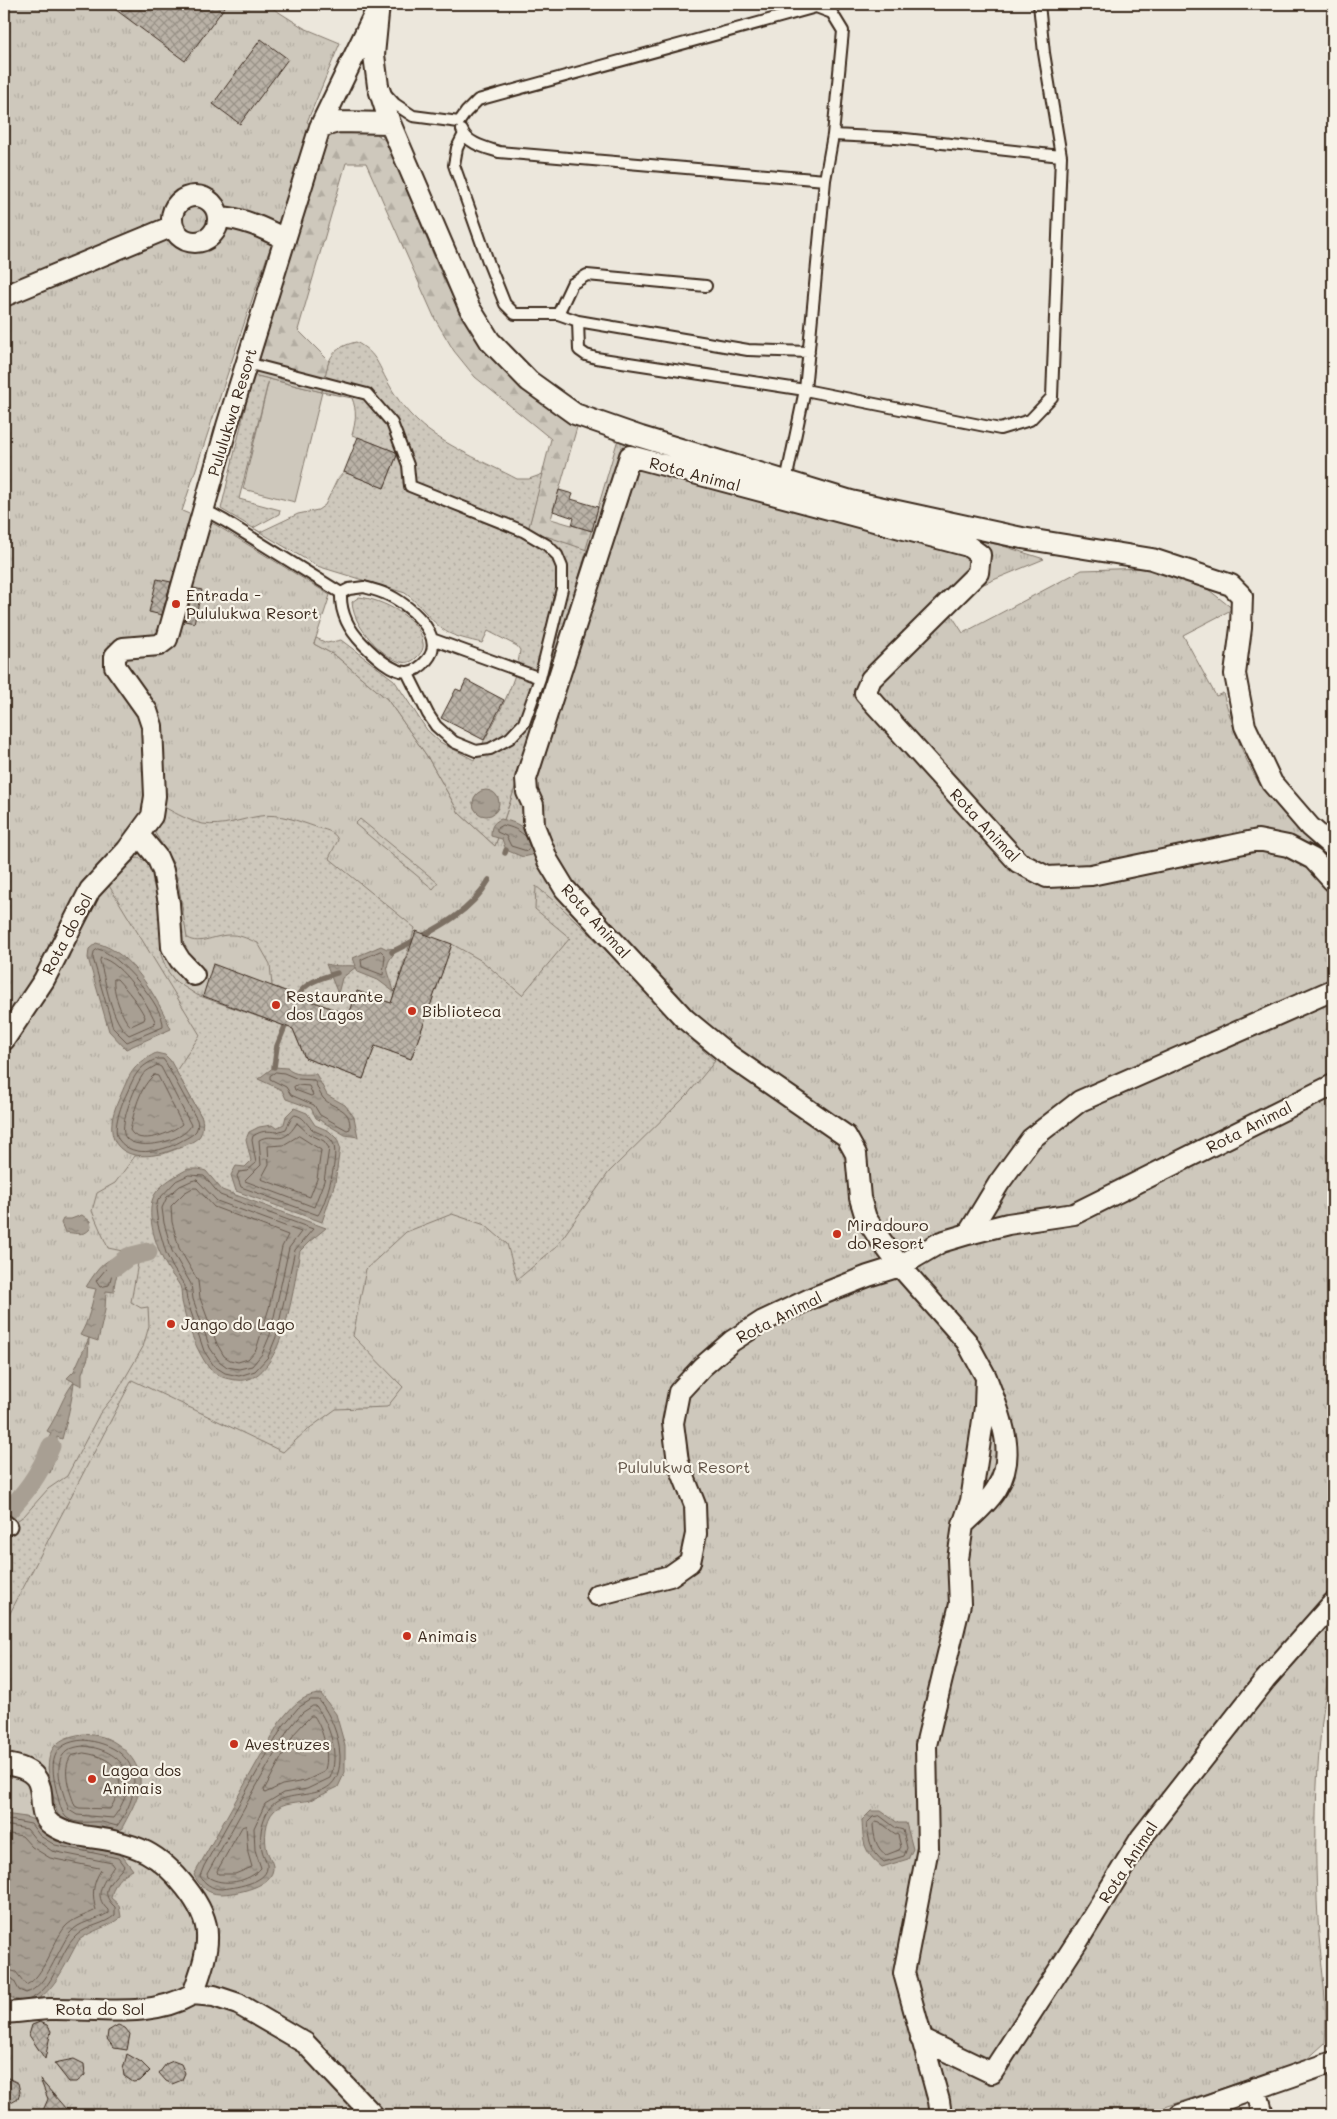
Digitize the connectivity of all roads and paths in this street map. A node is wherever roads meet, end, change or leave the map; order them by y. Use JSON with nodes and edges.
{"nodes":[{"id":1,"x":379,"y":4,"type":"edge"},
{"id":2,"x":1039,"y":4,"type":"edge"},
{"id":3,"x":378,"y":86,"type":"junction"},
{"id":4,"x":459,"y":122,"type":"junction"},
{"id":5,"x":390,"y":123,"type":"junction"},
{"id":6,"x":320,"y":127,"type":"junction"},
{"id":7,"x":464,"y":134,"type":"junction"},
{"id":8,"x":832,"y":135,"type":"junction"},
{"id":9,"x":1061,"y":156,"type":"junction"},
{"id":10,"x":825,"y":180,"type":"junction"},
{"id":11,"x":219,"y":217,"type":"junction"},
{"id":12,"x":173,"y":226,"type":"junction"},
{"id":13,"x":285,"y":239,"type":"junction"},
{"id":14,"x":706,"y":286,"type":"dead end"},
{"id":15,"x":4,"y":296,"type":"edge"},
{"id":16,"x":558,"y":314,"type":"junction"},
{"id":17,"x":578,"y":321,"type":"junction"},
{"id":18,"x":809,"y":352,"type":"junction"},
{"id":19,"x":246,"y":363,"type":"junction"},
{"id":20,"x":805,"y":390,"type":"junction"},
{"id":21,"x":786,"y":481,"type":"junction"},
{"id":22,"x":203,"y":509,"type":"junction"},
{"id":23,"x":181,"y":587,"type":"joint"},
{"id":24,"x":341,"y":593,"type":"junction"},
{"id":25,"x":432,"y":639,"type":"junction"},
{"id":26,"x":407,"y":672,"type":"junction"},
{"id":27,"x":540,"y":678,"type":"junction"},
{"id":28,"x":139,"y":835,"type":"junction"},
{"id":29,"x":1333,"y":847,"type":"edge"},
{"id":30,"x":1333,"y":881,"type":"edge"},
{"id":31,"x":194,"y":975,"type":"dead end"},
{"id":32,"x":1333,"y":990,"type":"edge"},
{"id":33,"x":4,"y":1040,"type":"edge"},
{"id":34,"x":1333,"y":1085,"type":"edge"},
{"id":35,"x":968,"y":1234,"type":"junction"},
{"id":36,"x":900,"y":1266,"type":"junction"},
{"id":37,"x":986,"y":1376,"type":"junction"},
{"id":38,"x":963,"y":1525,"type":"junction"},
{"id":39,"x":597,"y":1595,"type":"dead end"},
{"id":40,"x":1333,"y":1603,"type":"edge"},
{"id":41,"x":4,"y":1764,"type":"edge"},
{"id":42,"x":193,"y":1994,"type":"junction"},
{"id":43,"x":9,"y":2011,"type":"edge"},
{"id":44,"x":921,"y":2038,"type":"junction"},
{"id":45,"x":1333,"y":2062,"type":"edge"},
{"id":46,"x":1256,"y":2088,"type":"junction"},
{"id":47,"x":373,"y":2115,"type":"edge"},
{"id":48,"x":941,"y":2115,"type":"edge"},
{"id":49,"x":1180,"y":2115,"type":"edge"},
{"id":50,"x":1263,"y":2115,"type":"edge"}],
"edges":[{"from":1,"to":3,"type":"street"},
{"from":1,"to":6,"type":"street","name":"Pululukwa Resort"},
{"from":2,"to":9,"type":"lane"},
{"from":3,"to":4,"type":"lane"},
{"from":3,"to":5,"type":"street"},
{"from":4,"to":7,"type":"lane"},
{"from":4,"to":8,"type":"lane"},
{"from":5,"to":6,"type":"street"},
{"from":5,"to":21,"type":"street"},
{"from":6,"to":13,"type":"street","name":"Pululukwa Resort"},
{"from":7,"to":10,"type":"lane"},
{"from":7,"to":16,"type":"lane"},
{"from":8,"to":9,"type":"lane"},
{"from":8,"to":10,"type":"lane"},
{"from":9,"to":20,"type":"lane"},
{"from":10,"to":18,"type":"lane"},
{"from":11,"to":12,"type":"street"},
{"from":11,"to":12,"type":"street"},
{"from":11,"to":13,"type":"street"},
{"from":12,"to":15,"type":"street"},
{"from":13,"to":19,"type":"street","name":"Pululukwa Resort"},
{"from":14,"to":16,"type":"lane"},
{"from":16,"to":17,"type":"lane"},
{"from":17,"to":18,"type":"lane"},
{"from":17,"to":20,"type":"lane"},
{"from":18,"to":20,"type":"lane"},
{"from":19,"to":22,"type":"street","name":"Pululukwa Resort"},
{"from":19,"to":27,"type":"lane"},
{"from":20,"to":21,"type":"lane"},
{"from":21,"to":29,"type":"street"},
{"from":22,"to":23,"type":"street","name":"Pululukwa Resort"},
{"from":22,"to":24,"type":"lane"},
{"from":23,"to":28,"type":"street","name":"Rota do Sol"},
{"from":24,"to":25,"type":"lane"},
{"from":24,"to":26,"type":"lane"},
{"from":25,"to":26,"type":"lane"},
{"from":25,"to":27,"type":"lane"},
{"from":26,"to":27,"type":"lane"},
{"from":28,"to":31,"type":"street"},
{"from":28,"to":33,"type":"street","name":"Rota do Sol"},
{"from":30,"to":36,"type":"street","name":"Rota Animal"},
{"from":32,"to":35,"type":"street"},
{"from":34,"to":35,"type":"street","name":"Rota Animal"},
{"from":35,"to":36,"type":"street","name":"Rota Animal"},
{"from":36,"to":37,"type":"street","name":"Rota Animal"},
{"from":36,"to":39,"type":"street","name":"Rota Animal"},
{"from":37,"to":38,"type":"street"},
{"from":37,"to":38,"type":"street","name":"Rota Animal"},
{"from":38,"to":44,"type":"street"},
{"from":40,"to":44,"type":"street","name":"Rota Animal"},
{"from":41,"to":42,"type":"street"},
{"from":42,"to":43,"type":"street","name":"Rota do Sol"},
{"from":42,"to":47,"type":"street"},
{"from":44,"to":48,"type":"street"},
{"from":45,"to":46,"type":"street"},
{"from":46,"to":49,"type":"street"},
{"from":46,"to":50,"type":"street"}]}
